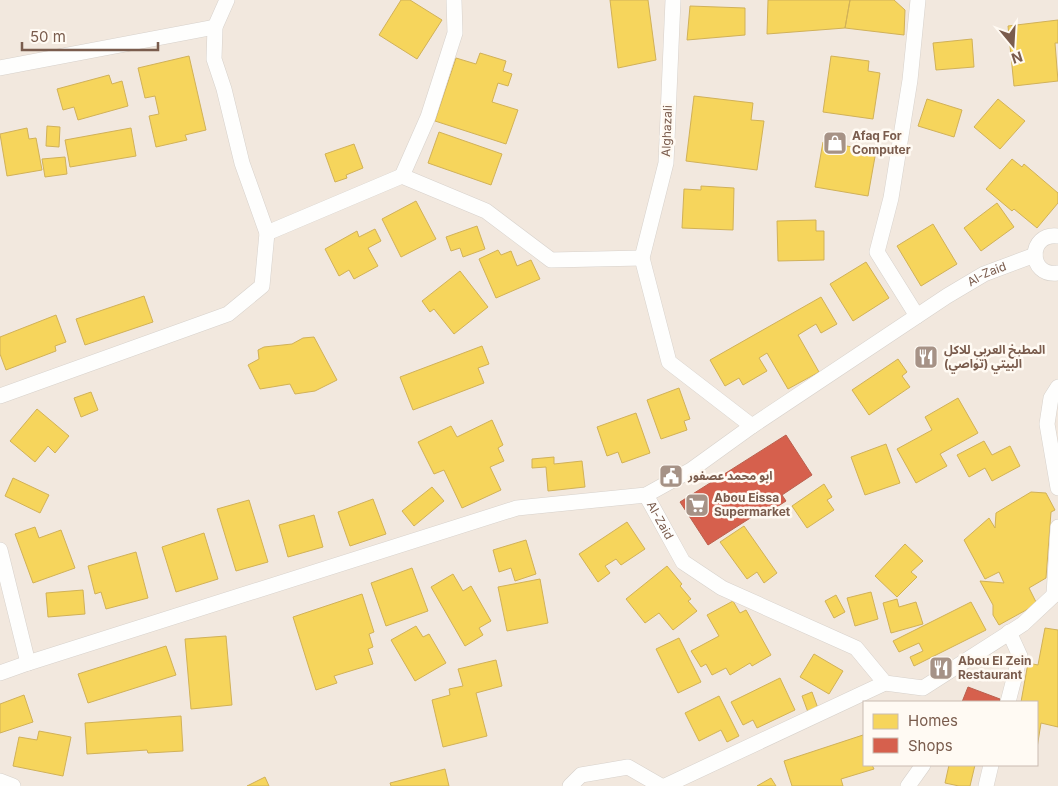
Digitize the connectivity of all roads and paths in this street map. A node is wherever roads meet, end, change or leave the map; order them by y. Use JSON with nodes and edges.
{"nodes":[{"id":1,"x":227,"y":0,"type":"edge"},
{"id":2,"x":454,"y":0,"type":"edge"},
{"id":3,"x":673,"y":0,"type":"edge"},
{"id":4,"x":918,"y":0,"type":"edge"},
{"id":5,"x":215,"y":27,"type":"junction"},
{"id":6,"x":0,"y":68,"type":"edge"},
{"id":7,"x":402,"y":176,"type":"junction"},
{"id":8,"x":267,"y":233,"type":"junction"},
{"id":9,"x":1057,"y":234,"type":"edge"},
{"id":10,"x":1035,"y":255,"type":"junction"},
{"id":11,"x":642,"y":258,"type":"junction"},
{"id":12,"x":1058,"y":273,"type":"edge"},
{"id":13,"x":917,"y":316,"type":"junction"},
{"id":14,"x":1058,"y":387,"type":"edge"},
{"id":15,"x":0,"y":396,"type":"edge"},
{"id":16,"x":752,"y":426,"type":"junction"},
{"id":17,"x":1058,"y":488,"type":"edge"},
{"id":18,"x":646,"y":495,"type":"junction"},
{"id":19,"x":1058,"y":527,"type":"edge"},
{"id":20,"x":0,"y":550,"type":"edge"},
{"id":21,"x":1056,"y":596,"type":"edge"},
{"id":22,"x":1010,"y":632,"type":"junction"},
{"id":23,"x":28,"y":663,"type":"junction"},
{"id":24,"x":0,"y":673,"type":"edge"},
{"id":25,"x":885,"y":682,"type":"junction"},
{"id":26,"x":924,"y":695,"type":"edge"},
{"id":27,"x":1008,"y":701,"type":"edge"},
{"id":28,"x":922,"y":766,"type":"edge"},
{"id":29,"x":991,"y":766,"type":"edge"},
{"id":30,"x":0,"y":781,"type":"edge"},
{"id":31,"x":13,"y":786,"type":"edge"},
{"id":32,"x":570,"y":786,"type":"edge"},
{"id":33,"x":663,"y":786,"type":"edge"},
{"id":34,"x":908,"y":786,"type":"edge"},
{"id":35,"x":986,"y":786,"type":"edge"}],
"edges":[{"from":1,"to":5,"type":"street"},
{"from":2,"to":7,"type":"street"},
{"from":3,"to":11,"type":"street","name":"Alghazali"},
{"from":4,"to":13,"type":"street"},
{"from":5,"to":6,"type":"street"},
{"from":5,"to":8,"type":"street"},
{"from":7,"to":8,"type":"street"},
{"from":7,"to":11,"type":"street"},
{"from":8,"to":15,"type":"street"},
{"from":9,"to":10,"type":"street"},
{"from":10,"to":12,"type":"street"},
{"from":10,"to":13,"type":"street","name":"Al-Zaid"},
{"from":11,"to":16,"type":"street"},
{"from":13,"to":16,"type":"street","name":"Al-Zaid"},
{"from":14,"to":17,"type":"street"},
{"from":16,"to":18,"type":"street","name":"Al-Zaid"},
{"from":18,"to":23,"type":"street"},
{"from":18,"to":25,"type":"street","name":"Al-Zaid"},
{"from":19,"to":21,"type":"street"},
{"from":20,"to":23,"type":"street"},
{"from":21,"to":22,"type":"street"},
{"from":22,"to":26,"type":"street"},
{"from":22,"to":27,"type":"street"},
{"from":23,"to":24,"type":"street"},
{"from":25,"to":26,"type":"street"},
{"from":25,"to":33,"type":"street"},
{"from":28,"to":34,"type":"street"},
{"from":29,"to":35,"type":"street"},
{"from":30,"to":31,"type":"street"},
{"from":32,"to":33,"type":"street"}]}
